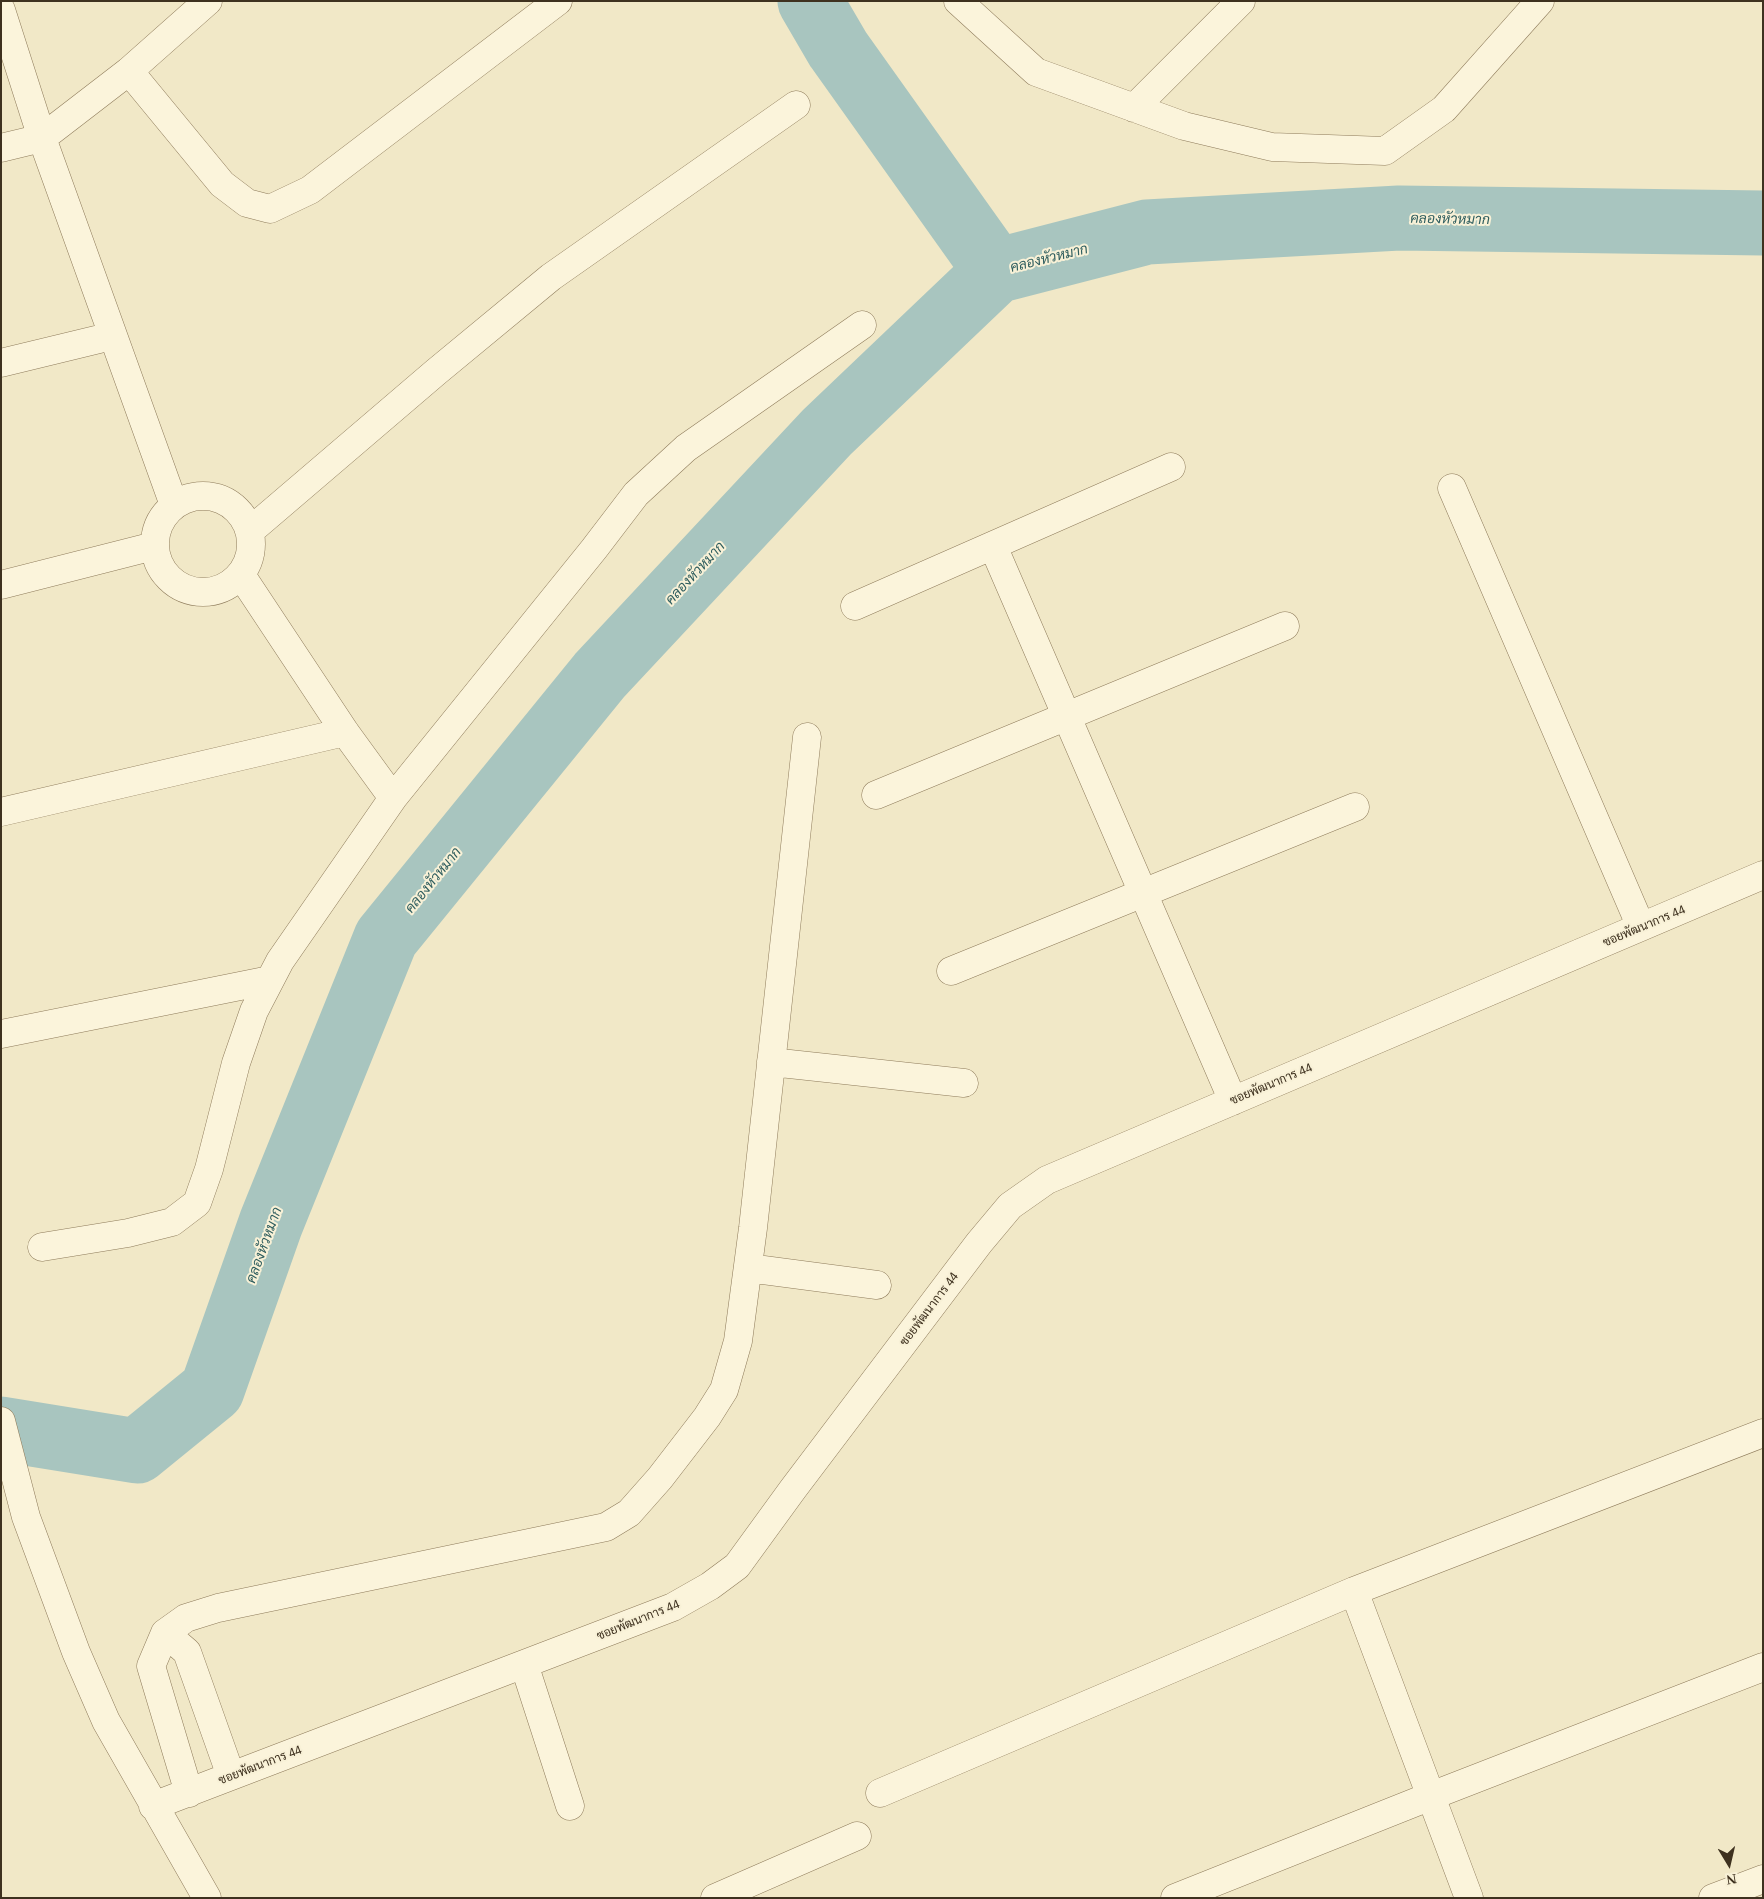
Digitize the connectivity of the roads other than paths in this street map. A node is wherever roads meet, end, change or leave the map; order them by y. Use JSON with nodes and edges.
{"nodes":[{"id":1,"x":208,"y":1,"type":"edge"},
{"id":2,"x":558,"y":1,"type":"edge"},
{"id":3,"x":958,"y":1,"type":"edge"},
{"id":4,"x":1241,"y":1,"type":"edge"},
{"id":5,"x":1540,"y":1,"type":"edge"},
{"id":6,"x":1,"y":10,"type":"edge"},
{"id":7,"x":129,"y":71,"type":"junction"},
{"id":8,"x":796,"y":105,"type":"dead end"},
{"id":9,"x":1134,"y":108,"type":"junction"},
{"id":10,"x":42,"y":138,"type":"junction"},
{"id":11,"x":1,"y":148,"type":"edge"},
{"id":12,"x":862,"y":325,"type":"dead end"},
{"id":13,"x":112,"y":336,"type":"junction"},
{"id":14,"x":1,"y":363,"type":"edge"},
{"id":15,"x":1171,"y":467,"type":"dead end"},
{"id":16,"x":1452,"y":488,"type":"dead end"},
{"id":17,"x":174,"y":505,"type":"junction"},
{"id":18,"x":250,"y":531,"type":"junction"},
{"id":19,"x":154,"y":546,"type":"junction"},
{"id":20,"x":993,"y":546,"type":"junction"},
{"id":21,"x":241,"y":575,"type":"junction"},
{"id":22,"x":1,"y":585,"type":"edge"},
{"id":23,"x":855,"y":606,"type":"dead end"},
{"id":24,"x":1285,"y":626,"type":"dead end"},
{"id":25,"x":1066,"y":715,"type":"junction"},
{"id":26,"x":345,"y":732,"type":"junction"},
{"id":27,"x":807,"y":737,"type":"dead end"},
{"id":28,"x":876,"y":795,"type":"dead end"},
{"id":29,"x":393,"y":798,"type":"junction"},
{"id":30,"x":1355,"y":807,"type":"dead end"},
{"id":31,"x":1,"y":812,"type":"edge"},
{"id":32,"x":1763,"y":875,"type":"edge"},
{"id":33,"x":1143,"y":893,"type":"junction"},
{"id":34,"x":1642,"y":927,"type":"junction"},
{"id":35,"x":950,"y":971,"type":"dead end"},
{"id":36,"x":270,"y":980,"type":"junction"},
{"id":37,"x":1,"y":1034,"type":"edge"},
{"id":38,"x":771,"y":1062,"type":"junction"},
{"id":39,"x":964,"y":1083,"type":"dead end"},
{"id":40,"x":1233,"y":1100,"type":"junction"},
{"id":41,"x":42,"y":1247,"type":"dead end"},
{"id":42,"x":748,"y":1268,"type":"junction"},
{"id":43,"x":877,"y":1285,"type":"dead end"},
{"id":44,"x":1,"y":1421,"type":"edge"},
{"id":45,"x":1763,"y":1433,"type":"edge"},
{"id":46,"x":1354,"y":1591,"type":"junction"},
{"id":47,"x":165,"y":1633,"type":"junction"},
{"id":48,"x":524,"y":1664,"type":"junction"},
{"id":49,"x":1763,"y":1667,"type":"edge"},
{"id":50,"x":231,"y":1776,"type":"junction"},
{"id":51,"x":189,"y":1793,"type":"junction"},
{"id":52,"x":880,"y":1793,"type":"dead end"},
{"id":53,"x":1431,"y":1796,"type":"junction"},
{"id":54,"x":153,"y":1806,"type":"junction"},
{"id":55,"x":570,"y":1806,"type":"dead end"},
{"id":56,"x":857,"y":1836,"type":"dead end"},
{"id":57,"x":1763,"y":1879,"type":"edge"},
{"id":58,"x":207,"y":1898,"type":"edge"},
{"id":59,"x":715,"y":1898,"type":"edge"},
{"id":60,"x":1175,"y":1898,"type":"edge"},
{"id":61,"x":1469,"y":1898,"type":"edge"},
{"id":62,"x":1713,"y":1898,"type":"edge"}],
"edges":[{"from":1,"to":7,"type":"street"},
{"from":2,"to":7,"type":"street"},
{"from":3,"to":9,"type":"street"},
{"from":4,"to":9,"type":"street"},
{"from":5,"to":9,"type":"street"},
{"from":6,"to":10,"type":"street"},
{"from":7,"to":10,"type":"street"},
{"from":8,"to":18,"type":"street"},
{"from":10,"to":11,"type":"street"},
{"from":10,"to":13,"type":"street"},
{"from":12,"to":29,"type":"street"},
{"from":13,"to":14,"type":"street"},
{"from":13,"to":17,"type":"street"},
{"from":15,"to":20,"type":"street"},
{"from":16,"to":34,"type":"street"},
{"from":17,"to":18,"type":"street"},
{"from":17,"to":19,"type":"street"},
{"from":18,"to":21,"type":"street"},
{"from":19,"to":21,"type":"street"},
{"from":19,"to":22,"type":"street"},
{"from":20,"to":23,"type":"street"},
{"from":20,"to":25,"type":"street"},
{"from":21,"to":26,"type":"street"},
{"from":24,"to":25,"type":"street"},
{"from":25,"to":28,"type":"street"},
{"from":25,"to":33,"type":"street"},
{"from":26,"to":29,"type":"street"},
{"from":26,"to":31,"type":"street"},
{"from":27,"to":38,"type":"street"},
{"from":29,"to":36,"type":"street"},
{"from":30,"to":33,"type":"street"},
{"from":32,"to":34,"type":"street","name":"ซอยพัฒนาการ 44"},
{"from":33,"to":35,"type":"street"},
{"from":33,"to":40,"type":"street"},
{"from":34,"to":40,"type":"street","name":"ซอยพัฒนาการ 44"},
{"from":36,"to":37,"type":"street"},
{"from":36,"to":41,"type":"street"},
{"from":38,"to":39,"type":"street"},
{"from":38,"to":42,"type":"street"},
{"from":40,"to":48,"type":"street","name":"ซอยพัฒนาการ 44"},
{"from":42,"to":43,"type":"street"},
{"from":42,"to":47,"type":"street"},
{"from":44,"to":54,"type":"street"},
{"from":45,"to":46,"type":"street"},
{"from":46,"to":52,"type":"street"},
{"from":46,"to":53,"type":"street"},
{"from":47,"to":50,"type":"street"},
{"from":47,"to":51,"type":"street"},
{"from":48,"to":50,"type":"street","name":"ซอยพัฒนาการ 44"},
{"from":48,"to":55,"type":"street"},
{"from":49,"to":53,"type":"street"},
{"from":50,"to":51,"type":"street","name":"ซอยพัฒนาการ 44"},
{"from":51,"to":54,"type":"street","name":"ซอยพัฒนาการ 44"},
{"from":53,"to":60,"type":"street"},
{"from":53,"to":61,"type":"street"},
{"from":54,"to":58,"type":"street"},
{"from":56,"to":59,"type":"street"},
{"from":57,"to":62,"type":"street"}]}
